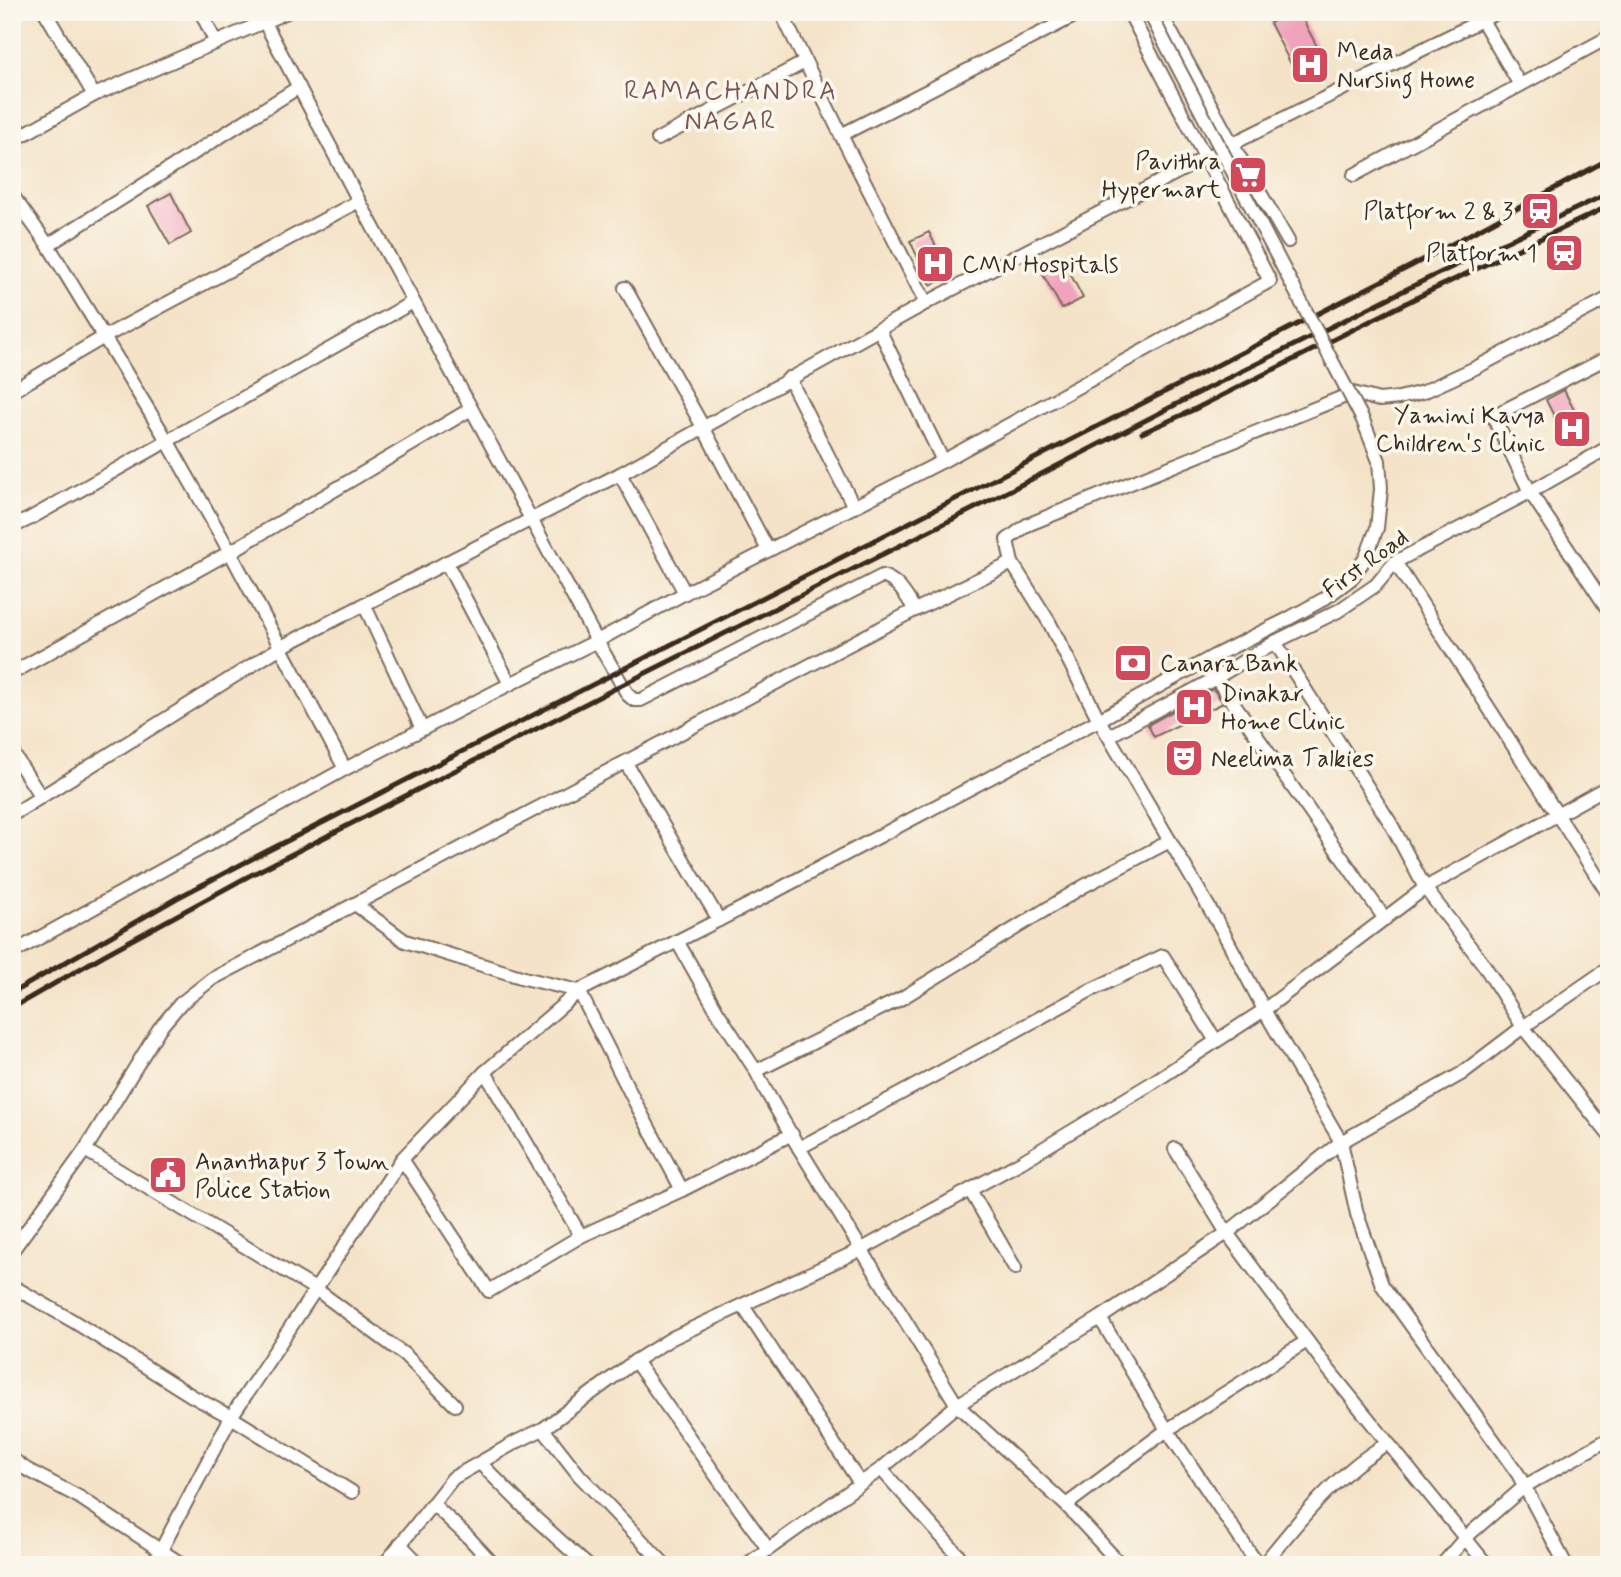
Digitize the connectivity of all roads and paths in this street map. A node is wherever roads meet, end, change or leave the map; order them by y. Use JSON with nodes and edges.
{"nodes":[{"id":1,"x":45,"y":12,"type":"edge"},
{"id":2,"x":201,"y":12,"type":"edge"},
{"id":3,"x":286,"y":12,"type":"edge"},
{"id":4,"x":781,"y":12,"type":"edge"},
{"id":5,"x":1082,"y":12,"type":"edge"},
{"id":6,"x":1129,"y":12,"type":"edge"},
{"id":7,"x":1149,"y":12,"type":"edge"},
{"id":8,"x":1160,"y":12,"type":"edge"},
{"id":9,"x":1498,"y":12,"type":"edge"},
{"id":10,"x":1482,"y":20,"type":"junction"},
{"id":11,"x":265,"y":23,"type":"junction"},
{"id":12,"x":1609,"y":37,"type":"edge"},
{"id":13,"x":216,"y":43,"type":"junction"},
{"id":14,"x":805,"y":62,"type":"junction"},
{"id":15,"x":1520,"y":85,"type":"junction"},
{"id":16,"x":299,"y":87,"type":"junction"},
{"id":17,"x":94,"y":95,"type":"junction"},
{"id":18,"x":841,"y":135,"type":"junction"},
{"id":19,"x":658,"y":139,"type":"dead end"},
{"id":20,"x":12,"y":141,"type":"edge"},
{"id":21,"x":1232,"y":144,"type":"junction"},
{"id":22,"x":1206,"y":158,"type":"junction"},
{"id":23,"x":1354,"y":175,"type":"dead end"},
{"id":24,"x":12,"y":195,"type":"edge"},
{"id":25,"x":359,"y":201,"type":"junction"},
{"id":26,"x":1288,"y":241,"type":"dead end"},
{"id":27,"x":48,"y":245,"type":"junction"},
{"id":28,"x":625,"y":288,"type":"dead end"},
{"id":29,"x":1609,"y":298,"type":"edge"},
{"id":30,"x":413,"y":302,"type":"junction"},
{"id":31,"x":926,"y":303,"type":"junction"},
{"id":32,"x":879,"y":329,"type":"junction"},
{"id":33,"x":104,"y":337,"type":"junction"},
{"id":34,"x":1609,"y":357,"type":"edge"},
{"id":35,"x":789,"y":379,"type":"junction"},
{"id":36,"x":12,"y":391,"type":"edge"},
{"id":37,"x":471,"y":409,"type":"junction"},
{"id":38,"x":703,"y":427,"type":"junction"},
{"id":39,"x":168,"y":442,"type":"junction"},
{"id":40,"x":1609,"y":447,"type":"edge"},
{"id":41,"x":943,"y":461,"type":"junction"},
{"id":42,"x":620,"y":474,"type":"junction"},
{"id":43,"x":1530,"y":492,"type":"junction"},
{"id":44,"x":854,"y":507,"type":"junction"},
{"id":45,"x":531,"y":520,"type":"junction"},
{"id":46,"x":12,"y":527,"type":"edge"},
{"id":47,"x":768,"y":550,"type":"junction"},
{"id":48,"x":230,"y":552,"type":"junction"},
{"id":49,"x":446,"y":562,"type":"junction"},
{"id":50,"x":1395,"y":562,"type":"junction"},
{"id":51,"x":1012,"y":563,"type":"junction"},
{"id":52,"x":685,"y":593,"type":"junction"},
{"id":53,"x":363,"y":604,"type":"junction"},
{"id":54,"x":915,"y":610,"type":"junction"},
{"id":55,"x":1609,"y":611,"type":"edge"},
{"id":56,"x":597,"y":641,"type":"junction"},
{"id":57,"x":1275,"y":642,"type":"junction"},
{"id":58,"x":281,"y":647,"type":"junction"},
{"id":59,"x":12,"y":673,"type":"edge"},
{"id":60,"x":1216,"y":678,"type":"junction"},
{"id":61,"x":510,"y":684,"type":"junction"},
{"id":62,"x":1099,"y":720,"type":"junction"},
{"id":63,"x":422,"y":729,"type":"junction"},
{"id":64,"x":1109,"y":736,"type":"junction"},
{"id":65,"x":12,"y":752,"type":"edge"},
{"id":66,"x":626,"y":763,"type":"junction"},
{"id":67,"x":345,"y":769,"type":"junction"},
{"id":68,"x":1609,"y":786,"type":"edge"},
{"id":69,"x":41,"y":797,"type":"junction"},
{"id":70,"x":12,"y":815,"type":"edge"},
{"id":71,"x":1558,"y":815,"type":"junction"},
{"id":72,"x":1170,"y":841,"type":"junction"},
{"id":73,"x":1425,"y":888,"type":"junction"},
{"id":74,"x":1609,"y":895,"type":"edge"},
{"id":75,"x":355,"y":904,"type":"junction"},
{"id":76,"x":1385,"y":919,"type":"junction"},
{"id":77,"x":719,"y":920,"type":"junction"},
{"id":78,"x":677,"y":941,"type":"junction"},
{"id":79,"x":12,"y":953,"type":"edge"},
{"id":80,"x":1609,"y":968,"type":"edge"},
{"id":81,"x":579,"y":991,"type":"junction"},
{"id":82,"x":1264,"y":1010,"type":"junction"},
{"id":83,"x":1523,"y":1027,"type":"junction"},
{"id":84,"x":1216,"y":1041,"type":"junction"},
{"id":85,"x":756,"y":1071,"type":"junction"},
{"id":86,"x":485,"y":1072,"type":"junction"},
{"id":87,"x":792,"y":1134,"type":"junction"},
{"id":88,"x":1609,"y":1135,"type":"edge"},
{"id":89,"x":1341,"y":1142,"type":"junction"},
{"id":90,"x":799,"y":1148,"type":"junction"},
{"id":91,"x":1175,"y":1149,"type":"dead end"},
{"id":92,"x":85,"y":1150,"type":"junction"},
{"id":93,"x":402,"y":1159,"type":"junction"},
{"id":94,"x":682,"y":1190,"type":"junction"},
{"id":95,"x":970,"y":1190,"type":"junction"},
{"id":96,"x":1227,"y":1233,"type":"junction"},
{"id":97,"x":581,"y":1236,"type":"junction"},
{"id":98,"x":862,"y":1249,"type":"junction"},
{"id":99,"x":12,"y":1251,"type":"edge"},
{"id":100,"x":1015,"y":1268,"type":"dead end"},
{"id":101,"x":12,"y":1286,"type":"edge"},
{"id":102,"x":317,"y":1290,"type":"junction"},
{"id":103,"x":743,"y":1306,"type":"junction"},
{"id":104,"x":1100,"y":1318,"type":"junction"},
{"id":105,"x":1307,"y":1341,"type":"junction"},
{"id":106,"x":635,"y":1361,"type":"junction"},
{"id":107,"x":455,"y":1405,"type":"dead end"},
{"id":108,"x":957,"y":1405,"type":"junction"},
{"id":109,"x":231,"y":1417,"type":"junction"},
{"id":110,"x":543,"y":1429,"type":"junction"},
{"id":111,"x":1167,"y":1430,"type":"junction"},
{"id":112,"x":1609,"y":1439,"type":"edge"},
{"id":113,"x":1387,"y":1443,"type":"junction"},
{"id":114,"x":12,"y":1459,"type":"edge"},
{"id":115,"x":480,"y":1463,"type":"junction"},
{"id":116,"x":881,"y":1468,"type":"junction"},
{"id":117,"x":860,"y":1483,"type":"junction"},
{"id":118,"x":1525,"y":1486,"type":"junction"},
{"id":119,"x":352,"y":1492,"type":"dead end"},
{"id":120,"x":433,"y":1504,"type":"junction"},
{"id":121,"x":1066,"y":1505,"type":"junction"},
{"id":122,"x":1465,"y":1538,"type":"junction"},
{"id":123,"x":400,"y":1544,"type":"junction"},
{"id":124,"x":768,"y":1549,"type":"junction"},
{"id":125,"x":161,"y":1550,"type":"junction"},
{"id":126,"x":963,"y":1560,"type":"edge"},
{"id":127,"x":152,"y":1565,"type":"edge"},
{"id":128,"x":183,"y":1565,"type":"edge"},
{"id":129,"x":384,"y":1565,"type":"edge"},
{"id":130,"x":420,"y":1565,"type":"edge"},
{"id":131,"x":494,"y":1565,"type":"edge"},
{"id":132,"x":587,"y":1565,"type":"edge"},
{"id":133,"x":665,"y":1565,"type":"edge"},
{"id":134,"x":747,"y":1565,"type":"edge"},
{"id":135,"x":945,"y":1565,"type":"edge"},
{"id":136,"x":1121,"y":1565,"type":"edge"},
{"id":137,"x":1261,"y":1565,"type":"edge"},
{"id":138,"x":1442,"y":1565,"type":"edge"},
{"id":139,"x":1487,"y":1565,"type":"edge"},
{"id":140,"x":1566,"y":1565,"type":"edge"}],
"edges":[{"from":1,"to":17,"type":"street"},
{"from":2,"to":13,"type":"street"},
{"from":3,"to":11,"type":"street"},
{"from":4,"to":14,"type":"street"},
{"from":5,"to":18,"type":"street"},
{"from":6,"to":22,"type":"street"},
{"from":7,"to":62,"type":"street","bridge":true},
{"from":8,"to":21,"type":"street"},
{"from":9,"to":10,"type":"street"},
{"from":10,"to":15,"type":"street"},
{"from":10,"to":21,"type":"street"},
{"from":11,"to":13,"type":"street"},
{"from":11,"to":16,"type":"street"},
{"from":12,"to":15,"type":"street"},
{"from":13,"to":17,"type":"street"},
{"from":14,"to":18,"type":"street"},
{"from":14,"to":19,"type":"street"},
{"from":15,"to":23,"type":"street"},
{"from":16,"to":25,"type":"street"},
{"from":16,"to":27,"type":"street"},
{"from":17,"to":20,"type":"street"},
{"from":18,"to":31,"type":"street"},
{"from":21,"to":22,"type":"street"},
{"from":21,"to":26,"type":"street"},
{"from":22,"to":31,"type":"street"},
{"from":22,"to":41,"type":"street"},
{"from":24,"to":27,"type":"street"},
{"from":25,"to":30,"type":"street"},
{"from":25,"to":33,"type":"street"},
{"from":27,"to":33,"type":"street"},
{"from":28,"to":38,"type":"street"},
{"from":29,"to":51,"type":"street"},
{"from":30,"to":37,"type":"street"},
{"from":30,"to":39,"type":"street"},
{"from":31,"to":32,"type":"street"},
{"from":32,"to":35,"type":"street"},
{"from":32,"to":41,"type":"street"},
{"from":33,"to":36,"type":"street"},
{"from":33,"to":39,"type":"street"},
{"from":34,"to":43,"type":"street"},
{"from":35,"to":38,"type":"street"},
{"from":35,"to":44,"type":"street"},
{"from":37,"to":45,"type":"street"},
{"from":37,"to":48,"type":"street"},
{"from":38,"to":42,"type":"street"},
{"from":38,"to":47,"type":"street"},
{"from":39,"to":46,"type":"street"},
{"from":39,"to":48,"type":"street"},
{"from":40,"to":43,"type":"street","name":"First Road"},
{"from":41,"to":44,"type":"street"},
{"from":42,"to":45,"type":"street"},
{"from":42,"to":52,"type":"street"},
{"from":43,"to":50,"type":"street","name":"First Road"},
{"from":43,"to":55,"type":"street"},
{"from":44,"to":47,"type":"street"},
{"from":45,"to":49,"type":"street"},
{"from":45,"to":56,"type":"street"},
{"from":47,"to":52,"type":"street"},
{"from":48,"to":58,"type":"street"},
{"from":48,"to":59,"type":"street"},
{"from":49,"to":53,"type":"street"},
{"from":49,"to":61,"type":"street"},
{"from":50,"to":57,"type":"street","name":"First Road"},
{"from":50,"to":71,"type":"street"},
{"from":51,"to":54,"type":"street"},
{"from":51,"to":62,"type":"street"},
{"from":52,"to":56,"type":"street"},
{"from":53,"to":58,"type":"street"},
{"from":53,"to":63,"type":"street"},
{"from":54,"to":56,"type":"street"},
{"from":54,"to":66,"type":"street"},
{"from":56,"to":61,"type":"street"},
{"from":57,"to":60,"type":"street","name":"First Road"},
{"from":57,"to":73,"type":"street"},
{"from":58,"to":67,"type":"street"},
{"from":58,"to":69,"type":"street"},
{"from":60,"to":64,"type":"street","name":"First Road"},
{"from":60,"to":76,"type":"street"},
{"from":61,"to":63,"type":"street"},
{"from":62,"to":64,"type":"street"},
{"from":62,"to":77,"type":"street"},
{"from":63,"to":67,"type":"street"},
{"from":64,"to":72,"type":"street"},
{"from":65,"to":69,"type":"street"},
{"from":66,"to":75,"type":"street"},
{"from":66,"to":77,"type":"street"},
{"from":67,"to":79,"type":"street"},
{"from":68,"to":71,"type":"street"},
{"from":69,"to":70,"type":"street"},
{"from":71,"to":73,"type":"street"},
{"from":71,"to":74,"type":"street"},
{"from":72,"to":82,"type":"street"},
{"from":72,"to":85,"type":"street"},
{"from":73,"to":76,"type":"street"},
{"from":73,"to":83,"type":"street"},
{"from":75,"to":81,"type":"street"},
{"from":75,"to":92,"type":"street"},
{"from":76,"to":82,"type":"street"},
{"from":77,"to":78,"type":"street"},
{"from":78,"to":81,"type":"street"},
{"from":78,"to":85,"type":"street"},
{"from":80,"to":83,"type":"street"},
{"from":81,"to":86,"type":"street"},
{"from":81,"to":94,"type":"street"},
{"from":82,"to":84,"type":"street"},
{"from":82,"to":89,"type":"street"},
{"from":83,"to":88,"type":"street"},
{"from":83,"to":89,"type":"street"},
{"from":84,"to":90,"type":"street"},
{"from":84,"to":95,"type":"street"},
{"from":85,"to":87,"type":"street"},
{"from":86,"to":93,"type":"street"},
{"from":86,"to":97,"type":"street"},
{"from":87,"to":90,"type":"street"},
{"from":87,"to":94,"type":"street"},
{"from":89,"to":96,"type":"street"},
{"from":89,"to":118,"type":"street"},
{"from":90,"to":98,"type":"street"},
{"from":91,"to":96,"type":"street"},
{"from":92,"to":99,"type":"street"},
{"from":92,"to":102,"type":"street"},
{"from":93,"to":97,"type":"street"},
{"from":93,"to":102,"type":"street"},
{"from":94,"to":97,"type":"street"},
{"from":95,"to":98,"type":"street"},
{"from":95,"to":100,"type":"street"},
{"from":96,"to":104,"type":"street"},
{"from":96,"to":105,"type":"street"},
{"from":98,"to":103,"type":"street"},
{"from":98,"to":108,"type":"street"},
{"from":101,"to":109,"type":"street"},
{"from":102,"to":107,"type":"street"},
{"from":102,"to":109,"type":"street"},
{"from":103,"to":106,"type":"street"},
{"from":103,"to":117,"type":"street"},
{"from":104,"to":108,"type":"street"},
{"from":104,"to":111,"type":"street"},
{"from":105,"to":111,"type":"street"},
{"from":105,"to":113,"type":"street"},
{"from":106,"to":110,"type":"street"},
{"from":106,"to":124,"type":"street"},
{"from":108,"to":116,"type":"street"},
{"from":108,"to":121,"type":"street"},
{"from":109,"to":119,"type":"street"},
{"from":109,"to":125,"type":"street"},
{"from":110,"to":115,"type":"street"},
{"from":110,"to":133,"type":"street"},
{"from":111,"to":121,"type":"street"},
{"from":111,"to":137,"type":"street"},
{"from":112,"to":118,"type":"street"},
{"from":113,"to":122,"type":"street"},
{"from":113,"to":137,"type":"street"},
{"from":114,"to":125,"type":"street"},
{"from":115,"to":120,"type":"street"},
{"from":115,"to":132,"type":"street"},
{"from":116,"to":117,"type":"street"},
{"from":116,"to":126,"type":"street"},
{"from":117,"to":124,"type":"street"},
{"from":118,"to":122,"type":"street"},
{"from":118,"to":140,"type":"street"},
{"from":120,"to":123,"type":"street"},
{"from":120,"to":131,"type":"street"},
{"from":121,"to":136,"type":"street"},
{"from":122,"to":138,"type":"street"},
{"from":122,"to":139,"type":"street"},
{"from":123,"to":129,"type":"street"},
{"from":123,"to":130,"type":"street"},
{"from":124,"to":134,"type":"street"},
{"from":125,"to":127,"type":"street"},
{"from":125,"to":128,"type":"street"},
{"from":126,"to":135,"type":"street"}]}
